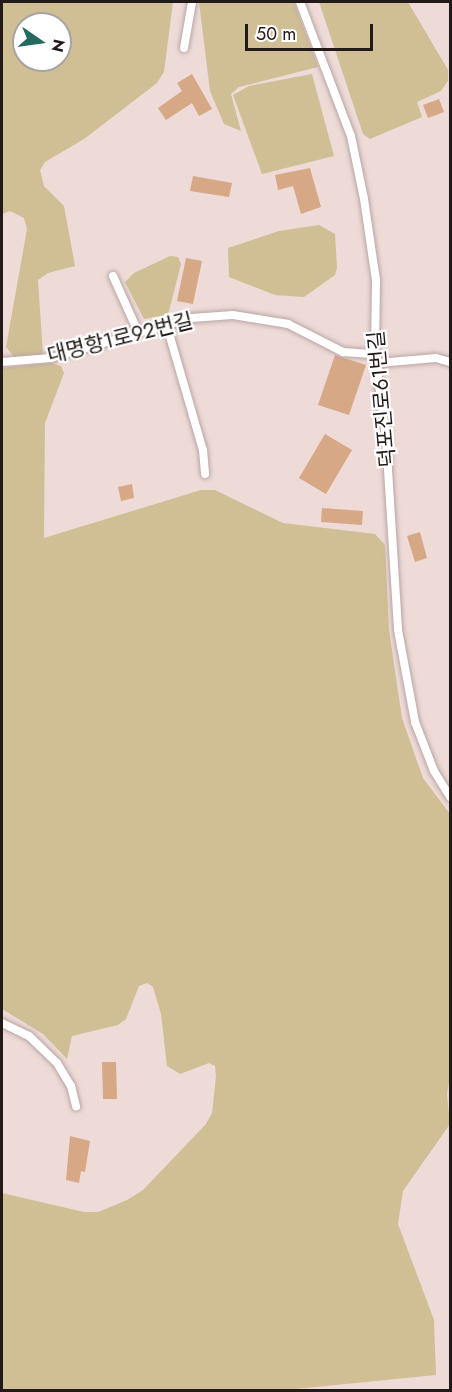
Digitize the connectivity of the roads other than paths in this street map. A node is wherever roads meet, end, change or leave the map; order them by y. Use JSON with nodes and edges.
{"nodes":[{"id":1,"x":192,"y":2,"type":"edge"},
{"id":2,"x":300,"y":2,"type":"edge"},
{"id":3,"x":184,"y":48,"type":"dead end"},
{"id":4,"x":113,"y":276,"type":"dead end"},
{"id":5,"x":166,"y":323,"type":"junction"},
{"id":6,"x":138,"y":332,"type":"junction"},
{"id":7,"x":376,"y":358,"type":"junction"},
{"id":8,"x":2,"y":362,"type":"edge"},
{"id":9,"x":450,"y":362,"type":"edge"},
{"id":10,"x":205,"y":474,"type":"dead end"},
{"id":11,"x":450,"y":798,"type":"edge"},
{"id":12,"x":2,"y":1023,"type":"edge"},
{"id":13,"x":76,"y":1106,"type":"dead end"}],
"edges":[{"from":1,"to":3,"type":"lane"},
{"from":2,"to":7,"type":"lane","name":"덕포진로61번길"},
{"from":4,"to":6,"type":"lane"},
{"from":5,"to":6,"type":"lane","name":"대명항1로92번길"},
{"from":5,"to":7,"type":"lane","name":"대명항1로92번길"},
{"from":5,"to":10,"type":"lane"},
{"from":6,"to":8,"type":"lane","name":"대명항1로92번길"},
{"from":7,"to":9,"type":"lane","name":"대명항1로92번길"},
{"from":7,"to":11,"type":"lane","name":"덕포진로61번길"},
{"from":12,"to":13,"type":"lane"}]}
